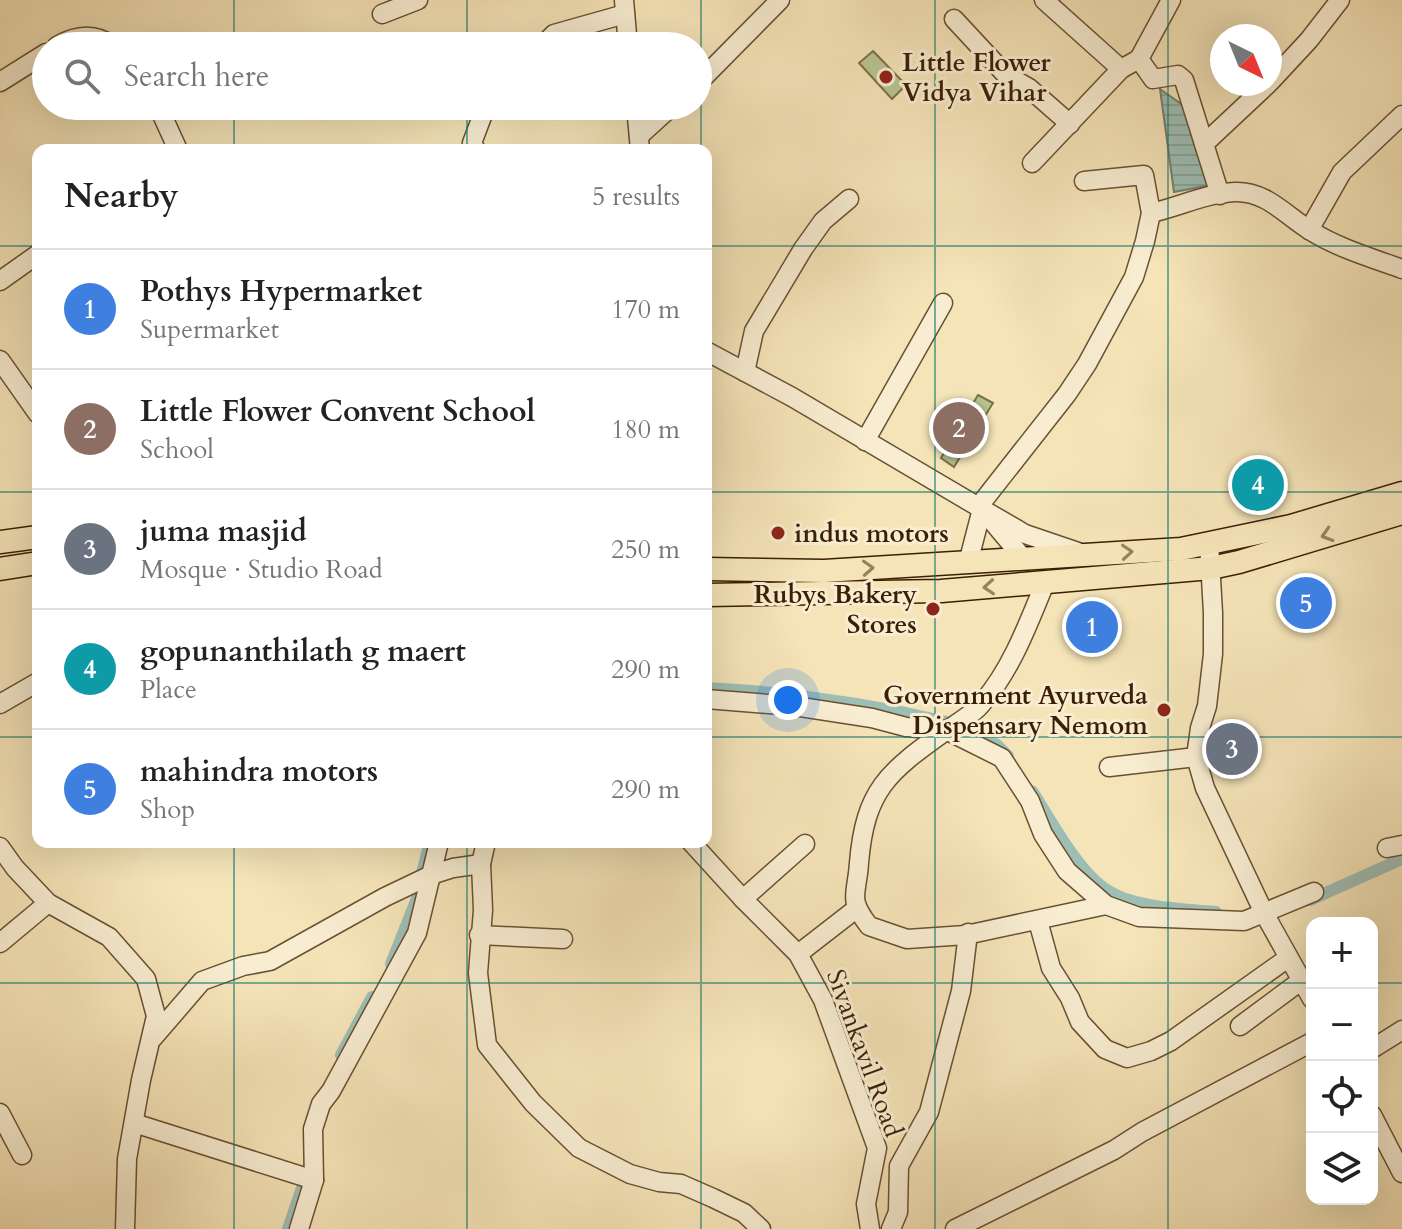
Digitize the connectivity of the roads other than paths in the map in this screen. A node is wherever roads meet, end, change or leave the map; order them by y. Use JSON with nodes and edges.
{"nodes":[{"id":1,"x":418,"y":0,"type":"edge"},
{"id":2,"x":780,"y":0,"type":"edge"},
{"id":3,"x":1044,"y":0,"type":"edge"},
{"id":4,"x":1171,"y":0,"type":"edge"},
{"id":5,"x":1340,"y":0,"type":"edge"},
{"id":6,"x":624,"y":7,"type":"edge"},
{"id":7,"x":382,"y":14,"type":"dead end"},
{"id":8,"x":954,"y":19,"type":"dead end"},
{"id":9,"x":559,"y":32,"type":"edge"},
{"id":10,"x":627,"y":32,"type":"edge"},
{"id":11,"x":1139,"y":59,"type":"junction"},
{"id":12,"x":32,"y":61,"type":"edge"},
{"id":13,"x":1121,"y":69,"type":"junction"},
{"id":14,"x":1282,"y":69,"type":"edge"},
{"id":15,"x":712,"y":71,"type":"edge"},
{"id":16,"x":2,"y":77,"type":"edge"},
{"id":17,"x":1255,"y":96,"type":"edge"},
{"id":18,"x":1402,"y":115,"type":"edge"},
{"id":19,"x":164,"y":120,"type":"edge"},
{"id":20,"x":481,"y":120,"type":"edge"},
{"id":21,"x":638,"y":120,"type":"edge"},
{"id":22,"x":660,"y":120,"type":"edge"},
{"id":23,"x":1070,"y":124,"type":"junction"},
{"id":24,"x":640,"y":143,"type":"edge"},
{"id":25,"x":175,"y":144,"type":"edge"},
{"id":26,"x":473,"y":144,"type":"edge"},
{"id":27,"x":1204,"y":144,"type":"junction"},
{"id":28,"x":1032,"y":163,"type":"dead end"},
{"id":29,"x":1084,"y":181,"type":"dead end"},
{"id":30,"x":1220,"y":195,"type":"junction"},
{"id":31,"x":849,"y":199,"type":"dead end"},
{"id":32,"x":1151,"y":213,"type":"junction"},
{"id":33,"x":1309,"y":230,"type":"junction"},
{"id":34,"x":32,"y":258,"type":"edge"},
{"id":35,"x":1402,"y":269,"type":"edge"},
{"id":36,"x":0,"y":281,"type":"edge"},
{"id":37,"x":943,"y":303,"type":"dead end"},
{"id":38,"x":712,"y":354,"type":"edge"},
{"id":39,"x":0,"y":360,"type":"edge"},
{"id":40,"x":745,"y":372,"type":"junction"},
{"id":41,"x":32,"y":405,"type":"edge"},
{"id":42,"x":865,"y":441,"type":"junction"},
{"id":43,"x":1402,"y":493,"type":"edge"},
{"id":44,"x":980,"y":508,"type":"junction"},
{"id":45,"x":1402,"y":513,"type":"edge"},
{"id":46,"x":32,"y":538,"type":"edge"},
{"id":47,"x":0,"y":542,"type":"edge"},
{"id":48,"x":1209,"y":543,"type":"junction"},
{"id":49,"x":1088,"y":555,"type":"junction"},
{"id":50,"x":1022,"y":557,"type":"junction"},
{"id":51,"x":968,"y":563,"type":"junction"},
{"id":52,"x":32,"y":564,"type":"edge"},
{"id":53,"x":1211,"y":568,"type":"junction"},
{"id":54,"x":0,"y":569,"type":"edge"},
{"id":55,"x":712,"y":569,"type":"edge"},
{"id":56,"x":1035,"y":584,"type":"junction"},
{"id":57,"x":712,"y":595,"type":"edge"},
{"id":58,"x":32,"y":685,"type":"edge"},
{"id":59,"x":712,"y":699,"type":"edge"},
{"id":60,"x":0,"y":704,"type":"edge"},
{"id":61,"x":946,"y":730,"type":"junction"},
{"id":62,"x":1196,"y":757,"type":"junction"},
{"id":63,"x":1109,"y":767,"type":"dead end"},
{"id":64,"x":805,"y":844,"type":"dead end"},
{"id":65,"x":0,"y":847,"type":"edge"},
{"id":66,"x":438,"y":848,"type":"edge"},
{"id":67,"x":485,"y":848,"type":"edge"},
{"id":68,"x":696,"y":848,"type":"edge"},
{"id":69,"x":481,"y":864,"type":"junction"},
{"id":70,"x":431,"y":875,"type":"junction"},
{"id":71,"x":1314,"y":892,"type":"dead end"},
{"id":72,"x":743,"y":899,"type":"junction"},
{"id":73,"x":48,"y":903,"type":"junction"},
{"id":74,"x":1106,"y":905,"type":"junction"},
{"id":75,"x":856,"y":909,"type":"junction"},
{"id":76,"x":1264,"y":913,"type":"junction"},
{"id":77,"x":1038,"y":921,"type":"junction"},
{"id":78,"x":968,"y":933,"type":"junction"},
{"id":79,"x":479,"y":935,"type":"junction"},
{"id":80,"x":563,"y":939,"type":"dead end"},
{"id":81,"x":0,"y":943,"type":"edge"},
{"id":82,"x":798,"y":954,"type":"junction"},
{"id":83,"x":1288,"y":958,"type":"junction"},
{"id":84,"x":1302,"y":980,"type":"junction"},
{"id":85,"x":1307,"y":989,"type":"edge"},
{"id":86,"x":1240,"y":1026,"type":"dead end"},
{"id":87,"x":1402,"y":1030,"type":"edge"},
{"id":88,"x":153,"y":1038,"type":"junction"},
{"id":89,"x":1306,"y":1045,"type":"edge"},
{"id":90,"x":1378,"y":1045,"type":"edge"},
{"id":91,"x":0,"y":1113,"type":"edge"},
{"id":92,"x":134,"y":1123,"type":"junction"},
{"id":93,"x":1378,"y":1127,"type":"edge"},
{"id":94,"x":22,"y":1155,"type":"dead end"},
{"id":95,"x":1402,"y":1173,"type":"edge"},
{"id":96,"x":314,"y":1180,"type":"junction"},
{"id":97,"x":123,"y":1228,"type":"edge"},
{"id":98,"x":299,"y":1229,"type":"edge"},
{"id":99,"x":761,"y":1229,"type":"edge"},
{"id":100,"x":870,"y":1229,"type":"edge"},
{"id":101,"x":891,"y":1229,"type":"edge"},
{"id":102,"x":955,"y":1229,"type":"edge"}],
"edges":[{"from":1,"to":7,"type":"street"},
{"from":2,"to":15,"type":"street"},
{"from":3,"to":13,"type":"street"},
{"from":4,"to":11,"type":"street"},
{"from":5,"to":14,"type":"street"},
{"from":6,"to":9,"type":"street"},
{"from":6,"to":10,"type":"street"},
{"from":8,"to":23,"type":"street"},
{"from":11,"to":13,"type":"street"},
{"from":11,"to":27,"type":"street"},
{"from":12,"to":16,"type":"street"},
{"from":13,"to":23,"type":"street"},
{"from":17,"to":27,"type":"street"},
{"from":18,"to":33,"type":"street"},
{"from":19,"to":25,"type":"street"},
{"from":20,"to":26,"type":"street"},
{"from":21,"to":24,"type":"street"},
{"from":22,"to":24,"type":"street"},
{"from":23,"to":28,"type":"street"},
{"from":27,"to":30,"type":"street"},
{"from":29,"to":32,"type":"street"},
{"from":30,"to":32,"type":"street"},
{"from":30,"to":33,"type":"street"},
{"from":31,"to":40,"type":"street"},
{"from":32,"to":44,"type":"street"},
{"from":33,"to":35,"type":"street"},
{"from":34,"to":36,"type":"street"},
{"from":37,"to":42,"type":"street"},
{"from":38,"to":40,"type":"street"},
{"from":39,"to":41,"type":"street"},
{"from":40,"to":42,"type":"street"},
{"from":42,"to":44,"type":"street"},
{"from":43,"to":48,"type":"main road"},
{"from":44,"to":49,"type":"street"},
{"from":44,"to":50,"type":"street"},
{"from":44,"to":51,"type":"street"},
{"from":45,"to":53,"type":"main road","one_way":true},
{"from":46,"to":47,"type":"main road"},
{"from":49,"to":48,"type":"main road","one_way":true},
{"from":48,"to":53,"type":"street"},
{"from":49,"to":50,"type":"main road"},
{"from":50,"to":51,"type":"main road"},
{"from":50,"to":56,"type":"main road"},
{"from":55,"to":51,"type":"main road","one_way":true},
{"from":52,"to":54,"type":"main road"},
{"from":53,"to":56,"type":"main road"},
{"from":53,"to":62,"type":"street"},
{"from":56,"to":57,"type":"main road","one_way":true},
{"from":56,"to":61,"type":"street"},
{"from":58,"to":60,"type":"street"},
{"from":59,"to":61,"type":"street"},
{"from":61,"to":74,"type":"street"},
{"from":61,"to":75,"type":"street"},
{"from":62,"to":63,"type":"street"},
{"from":62,"to":76,"type":"street"},
{"from":64,"to":72,"type":"street"},
{"from":65,"to":73,"type":"street"},
{"from":66,"to":70,"type":"street"},
{"from":67,"to":69,"type":"street"},
{"from":68,"to":72,"type":"street","name":"Sivankavil Road"},
{"from":69,"to":70,"type":"street"},
{"from":69,"to":79,"type":"street"},
{"from":70,"to":88,"type":"street"},
{"from":70,"to":96,"type":"street"},
{"from":71,"to":76,"type":"street"},
{"from":72,"to":82,"type":"street","name":"Sivankavil Road"},
{"from":73,"to":81,"type":"street"},
{"from":73,"to":88,"type":"street"},
{"from":74,"to":76,"type":"street"},
{"from":74,"to":77,"type":"street"},
{"from":75,"to":78,"type":"street"},
{"from":75,"to":82,"type":"street"},
{"from":76,"to":83,"type":"street"},
{"from":77,"to":78,"type":"street"},
{"from":77,"to":83,"type":"street"},
{"from":78,"to":101,"type":"street"},
{"from":79,"to":80,"type":"street"},
{"from":79,"to":99,"type":"street"},
{"from":82,"to":100,"type":"street","name":"Sivankavil Road"},
{"from":83,"to":84,"type":"street"},
{"from":84,"to":85,"type":"street"},
{"from":84,"to":86,"type":"street"},
{"from":87,"to":90,"type":"street"},
{"from":88,"to":92,"type":"street"},
{"from":89,"to":102,"type":"street"},
{"from":91,"to":94,"type":"street"},
{"from":92,"to":96,"type":"street"},
{"from":92,"to":97,"type":"street"},
{"from":93,"to":95,"type":"street"},
{"from":96,"to":98,"type":"street"}]}
